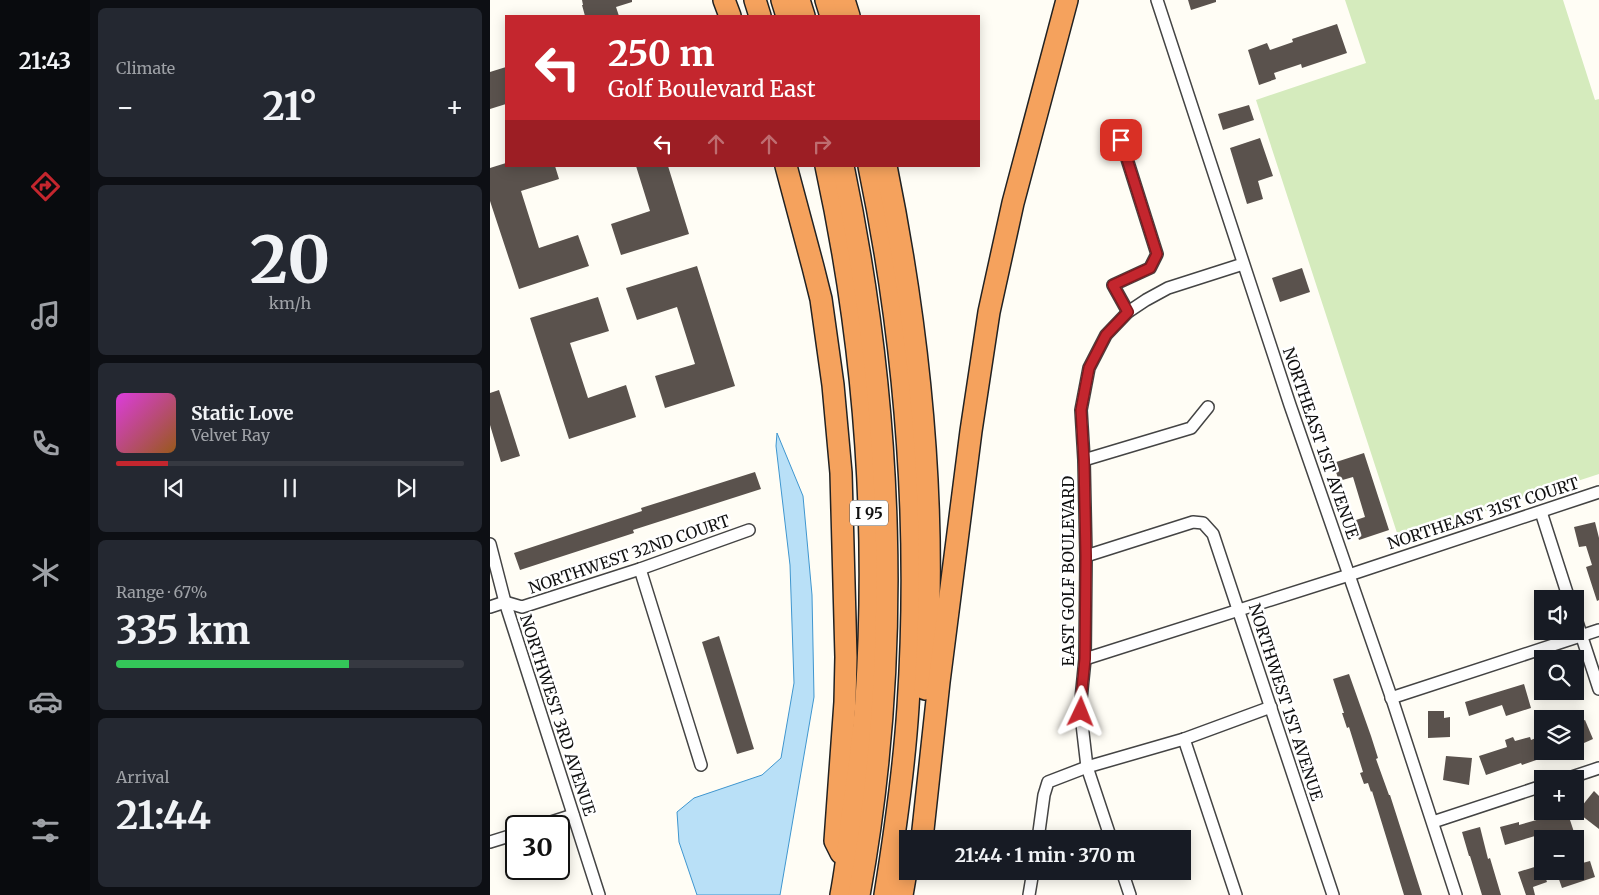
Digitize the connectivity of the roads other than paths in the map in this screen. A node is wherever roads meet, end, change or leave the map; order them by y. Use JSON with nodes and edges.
{"nodes":[{"id":1,"x":724,"y":0,"type":"edge"},
{"id":2,"x":755,"y":0,"type":"edge"},
{"id":3,"x":782,"y":0,"type":"edge"},
{"id":4,"x":799,"y":0,"type":"edge"},
{"id":5,"x":826,"y":0,"type":"edge"},
{"id":6,"x":844,"y":0,"type":"edge"},
{"id":7,"x":1067,"y":0,"type":"edge"},
{"id":8,"x":1157,"y":0,"type":"edge"},
{"id":9,"x":730,"y":15,"type":"edge"},
{"id":10,"x":760,"y":15,"type":"edge"},
{"id":11,"x":786,"y":15,"type":"edge"},
{"id":12,"x":804,"y":15,"type":"edge"},
{"id":13,"x":831,"y":15,"type":"edge"},
{"id":14,"x":849,"y":15,"type":"edge"},
{"id":15,"x":1121,"y":140,"type":"dead end"},
{"id":16,"x":786,"y":167,"type":"edge"},
{"id":17,"x":802,"y":167,"type":"edge"},
{"id":18,"x":826,"y":167,"type":"edge"},
{"id":19,"x":843,"y":167,"type":"edge"},
{"id":20,"x":869,"y":167,"type":"edge"},
{"id":21,"x":886,"y":167,"type":"edge"},
{"id":22,"x":1243,"y":264,"type":"junction"},
{"id":23,"x":821,"y":299,"type":"junction"},
{"id":24,"x":1128,"y":312,"type":"junction"},
{"id":25,"x":1208,"y":407,"type":"dead end"},
{"id":26,"x":1084,"y":460,"type":"junction"},
{"id":27,"x":1599,"y":492,"type":"edge"},
{"id":28,"x":1541,"y":512,"type":"junction"},
{"id":29,"x":749,"y":530,"type":"dead end"},
{"id":30,"x":490,"y":544,"type":"edge"},
{"id":31,"x":1086,"y":556,"type":"junction"},
{"id":32,"x":640,"y":570,"type":"junction"},
{"id":33,"x":1349,"y":575,"type":"junction"},
{"id":34,"x":1566,"y":590,"type":"edge"},
{"id":35,"x":505,"y":602,"type":"junction"},
{"id":36,"x":490,"y":607,"type":"edge"},
{"id":37,"x":1238,"y":610,"type":"junction"},
{"id":38,"x":1599,"y":630,"type":"edge"},
{"id":39,"x":1584,"y":635,"type":"edge"},
{"id":40,"x":1569,"y":640,"type":"edge"},
{"id":41,"x":1582,"y":640,"type":"edge"},
{"id":42,"x":1085,"y":659,"type":"junction"},
{"id":43,"x":1599,"y":689,"type":"edge"},
{"id":44,"x":1391,"y":698,"type":"junction"},
{"id":45,"x":1271,"y":707,"type":"junction"},
{"id":46,"x":1184,"y":739,"type":"junction"},
{"id":47,"x":701,"y":765,"type":"dead end"},
{"id":48,"x":1088,"y":767,"type":"junction"},
{"id":49,"x":1599,"y":768,"type":"edge"},
{"id":50,"x":1584,"y":773,"type":"edge"},
{"id":51,"x":1534,"y":789,"type":"edge"},
{"id":52,"x":573,"y":815,"type":"junction"},
{"id":53,"x":570,"y":816,"type":"edge"},
{"id":54,"x":1433,"y":822,"type":"junction"},
{"id":55,"x":911,"y":830,"type":"edge"},
{"id":56,"x":923,"y":830,"type":"edge"},
{"id":57,"x":1039,"y":830,"type":"edge"},
{"id":58,"x":1108,"y":830,"type":"edge"},
{"id":59,"x":505,"y":837,"type":"edge"},
{"id":60,"x":490,"y":842,"type":"edge"},
{"id":61,"x":846,"y":862,"type":"junction"},
{"id":62,"x":906,"y":880,"type":"edge"},
{"id":63,"x":910,"y":880,"type":"edge"},
{"id":64,"x":1032,"y":880,"type":"edge"},
{"id":65,"x":1125,"y":880,"type":"edge"},
{"id":66,"x":599,"y":895,"type":"edge"},
{"id":67,"x":841,"y":895,"type":"edge"},
{"id":68,"x":858,"y":895,"type":"edge"},
{"id":69,"x":885,"y":895,"type":"edge"},
{"id":70,"x":904,"y":895,"type":"edge"},
{"id":71,"x":1030,"y":895,"type":"edge"},
{"id":72,"x":1130,"y":895,"type":"edge"},
{"id":73,"x":1236,"y":895,"type":"edge"},
{"id":74,"x":1333,"y":895,"type":"edge"},
{"id":75,"x":1456,"y":895,"type":"edge"}],
"edges":[{"from":1,"to":9,"type":"highway"},
{"from":2,"to":10,"type":"highway"},
{"from":3,"to":11,"type":"highway"},
{"from":4,"to":12,"type":"highway"},
{"from":5,"to":13,"type":"highway"},
{"from":6,"to":14,"type":"highway"},
{"from":7,"to":56,"type":"highway"},
{"from":8,"to":22,"type":"street","name":"NORTHEAST 1ST AVENUE"},
{"from":15,"to":24,"type":"street"},
{"from":16,"to":23,"type":"highway"},
{"from":17,"to":23,"type":"highway"},
{"from":18,"to":61,"type":"highway","number":"I 95"},
{"from":19,"to":68,"type":"highway"},
{"from":20,"to":69,"type":"highway"},
{"from":21,"to":55,"type":"highway"},
{"from":22,"to":24,"type":"street","name":"EAST GOLF BOULEVARD"},
{"from":22,"to":33,"type":"street","name":"NORTHEAST 1ST AVENUE"},
{"from":23,"to":61,"type":"highway"},
{"from":24,"to":26,"type":"street","name":"EAST GOLF BOULEVARD"},
{"from":25,"to":26,"type":"street"},
{"from":26,"to":31,"type":"street","name":"EAST GOLF BOULEVARD"},
{"from":27,"to":28,"type":"street","name":"NORTHEAST 31ST COURT"},
{"from":28,"to":33,"type":"street","name":"NORTHEAST 31ST COURT"},
{"from":28,"to":34,"type":"street"},
{"from":29,"to":32,"type":"street","name":"NORTHWEST 32ND COURT"},
{"from":30,"to":35,"type":"street","name":"NORTHWEST 3RD AVENUE"},
{"from":31,"to":37,"type":"street","name":"NORTHWEST 1ST AVENUE"},
{"from":31,"to":42,"type":"street","name":"EAST GOLF BOULEVARD"},
{"from":32,"to":35,"type":"street","name":"NORTHWEST 32ND COURT"},
{"from":32,"to":47,"type":"street"},
{"from":33,"to":37,"type":"street","name":"NORTHEAST 31ST COURT"},
{"from":33,"to":44,"type":"street","name":"NORTHEAST 1ST AVENUE"},
{"from":35,"to":36,"type":"street","name":"NORTHWEST 32ND COURT"},
{"from":35,"to":52,"type":"street","name":"NORTHWEST 3RD AVENUE"},
{"from":37,"to":42,"type":"street","name":"NORTHEAST 31ST COURT"},
{"from":37,"to":45,"type":"street","name":"NORTHWEST 1ST AVENUE"},
{"from":38,"to":39,"type":"street"},
{"from":40,"to":44,"type":"street"},
{"from":41,"to":43,"type":"street"},
{"from":42,"to":48,"type":"street","name":"EAST GOLF BOULEVARD"},
{"from":44,"to":54,"type":"street","name":"NORTHEAST 1ST AVENUE"},
{"from":45,"to":46,"type":"street"},
{"from":45,"to":74,"type":"street","name":"NORTHWEST 1ST AVENUE"},
{"from":46,"to":48,"type":"street"},
{"from":46,"to":73,"type":"street"},
{"from":48,"to":57,"type":"street"},
{"from":48,"to":58,"type":"street","name":"EAST GOLF BOULEVARD"},
{"from":49,"to":50,"type":"street"},
{"from":51,"to":54,"type":"street"},
{"from":52,"to":53,"type":"street"},
{"from":52,"to":66,"type":"street","name":"NORTHWEST 3RD AVENUE"},
{"from":54,"to":75,"type":"street","name":"NORTHEAST 1ST AVENUE"},
{"from":59,"to":60,"type":"street"},
{"from":61,"to":67,"type":"highway","number":"I 95"},
{"from":62,"to":70,"type":"highway"},
{"from":63,"to":70,"type":"highway"},
{"from":64,"to":71,"type":"street"},
{"from":65,"to":72,"type":"street"}]}
